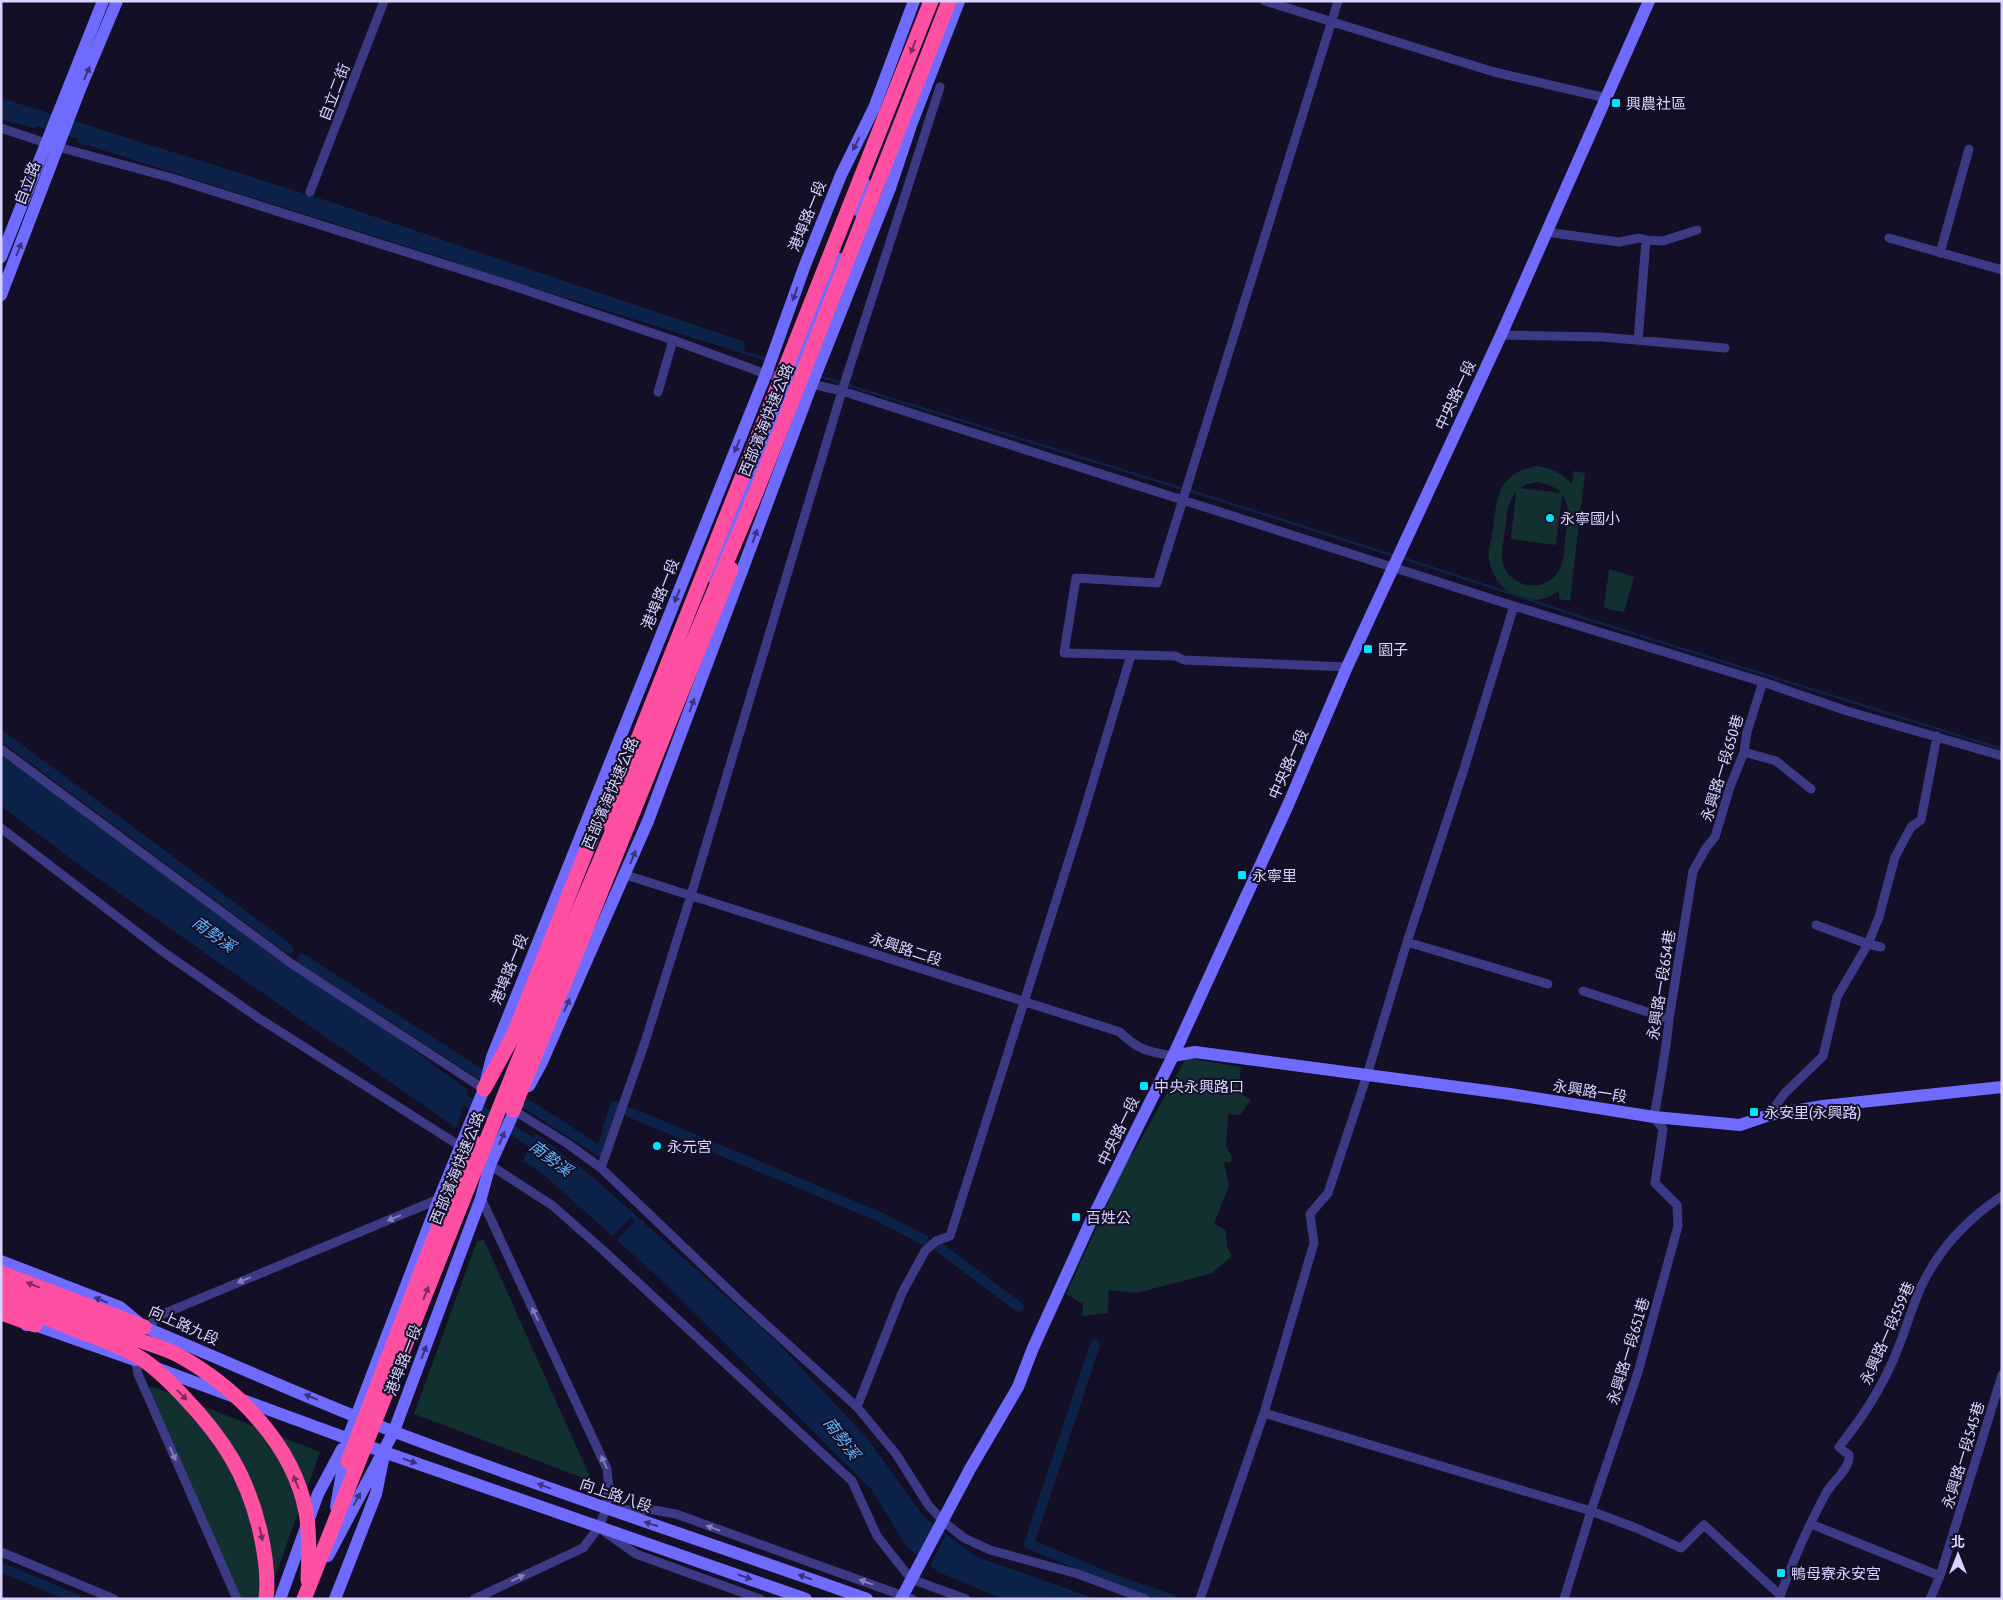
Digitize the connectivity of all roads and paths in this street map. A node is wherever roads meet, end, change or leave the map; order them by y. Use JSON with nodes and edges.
{"nodes":[{"id":1,"x":102,"y":1,"type":"edge"},
{"id":2,"x":117,"y":1,"type":"edge"},
{"id":3,"x":384,"y":1,"type":"edge"},
{"id":4,"x":914,"y":1,"type":"edge"},
{"id":5,"x":931,"y":1,"type":"edge"},
{"id":6,"x":950,"y":1,"type":"edge"},
{"id":7,"x":959,"y":1,"type":"edge"},
{"id":8,"x":1265,"y":1,"type":"edge"},
{"id":9,"x":1338,"y":1,"type":"edge"},
{"id":10,"x":1649,"y":1,"type":"edge"},
{"id":11,"x":1331,"y":22,"type":"junction"},
{"id":12,"x":940,"y":87,"type":"dead end"},
{"id":13,"x":1606,"y":98,"type":"junction"},
{"id":14,"x":874,"y":108,"type":"junction"},
{"id":15,"x":64,"y":117,"type":"junction"},
{"id":16,"x":911,"y":125,"type":"junction"},
{"id":17,"x":1,"y":128,"type":"edge"},
{"id":18,"x":54,"y":141,"type":"junction"},
{"id":19,"x":1969,"y":149,"type":"dead end"},
{"id":20,"x":310,"y":192,"type":"dead end"},
{"id":21,"x":859,"y":211,"type":"junction"},
{"id":22,"x":1697,"y":230,"type":"dead end"},
{"id":23,"x":1546,"y":232,"type":"junction"},
{"id":24,"x":1889,"y":238,"type":"dead end"},
{"id":25,"x":1646,"y":240,"type":"junction"},
{"id":26,"x":1940,"y":253,"type":"junction"},
{"id":27,"x":1,"y":256,"type":"edge"},
{"id":28,"x":2002,"y":270,"type":"edge"},
{"id":29,"x":1,"y":295,"type":"edge"},
{"id":30,"x":1501,"y":335,"type":"junction"},
{"id":31,"x":673,"y":340,"type":"junction"},
{"id":32,"x":1638,"y":340,"type":"junction"},
{"id":33,"x":1725,"y":348,"type":"dead end"},
{"id":34,"x":766,"y":374,"type":"junction"},
{"id":35,"x":792,"y":378,"type":"junction"},
{"id":36,"x":812,"y":384,"type":"junction"},
{"id":37,"x":842,"y":391,"type":"junction"},
{"id":38,"x":658,"y":392,"type":"dead end"},
{"id":39,"x":776,"y":394,"type":"junction"},
{"id":40,"x":755,"y":494,"type":"junction"},
{"id":41,"x":1182,"y":499,"type":"junction"},
{"id":42,"x":1394,"y":568,"type":"junction"},
{"id":43,"x":1514,"y":606,"type":"junction"},
{"id":44,"x":1131,"y":655,"type":"junction"},
{"id":45,"x":1347,"y":667,"type":"junction"},
{"id":46,"x":1762,"y":682,"type":"junction"},
{"id":47,"x":1937,"y":736,"type":"junction"},
{"id":48,"x":1,"y":749,"type":"edge"},
{"id":49,"x":1744,"y":752,"type":"junction"},
{"id":50,"x":2002,"y":756,"type":"edge"},
{"id":51,"x":1810,"y":789,"type":"dead end"},
{"id":52,"x":1,"y":828,"type":"edge"},
{"id":53,"x":1702,"y":859,"type":"joint"},
{"id":54,"x":626,"y":875,"type":"junction"},
{"id":55,"x":691,"y":895,"type":"junction"},
{"id":56,"x":1816,"y":925,"type":"dead end"},
{"id":57,"x":1407,"y":942,"type":"junction"},
{"id":58,"x":1868,"y":944,"type":"junction"},
{"id":59,"x":1881,"y":947,"type":"dead end"},
{"id":60,"x":1548,"y":984,"type":"dead end"},
{"id":61,"x":1583,"y":991,"type":"dead end"},
{"id":62,"x":1023,"y":1001,"type":"junction"},
{"id":63,"x":1669,"y":1019,"type":"junction"},
{"id":64,"x":538,"y":1021,"type":"junction"},
{"id":65,"x":1173,"y":1056,"type":"junction"},
{"id":66,"x":1367,"y":1075,"type":"junction"},
{"id":67,"x":2002,"y":1087,"type":"edge"},
{"id":68,"x":484,"y":1089,"type":"junction"},
{"id":69,"x":513,"y":1110,"type":"junction"},
{"id":70,"x":1768,"y":1115,"type":"junction"},
{"id":71,"x":1654,"y":1117,"type":"junction"},
{"id":72,"x":460,"y":1146,"type":"junction"},
{"id":73,"x":490,"y":1165,"type":"junction"},
{"id":74,"x":601,"y":1168,"type":"junction"},
{"id":75,"x":2002,"y":1196,"type":"edge"},
{"id":76,"x":481,"y":1198,"type":"junction"},
{"id":77,"x":438,"y":1199,"type":"junction"},
{"id":78,"x":1,"y":1261,"type":"edge"},
{"id":79,"x":1,"y":1273,"type":"edge"},
{"id":80,"x":1,"y":1287,"type":"edge"},
{"id":81,"x":1,"y":1292,"type":"edge"},
{"id":82,"x":1,"y":1300,"type":"edge"},
{"id":83,"x":1,"y":1313,"type":"edge"},
{"id":84,"x":1,"y":1320,"type":"edge"},
{"id":85,"x":35,"y":1325,"type":"junction"},
{"id":86,"x":144,"y":1327,"type":"junction"},
{"id":87,"x":135,"y":1360,"type":"junction"},
{"id":88,"x":2002,"y":1375,"type":"edge"},
{"id":89,"x":857,"y":1407,"type":"junction"},
{"id":90,"x":1264,"y":1414,"type":"junction"},
{"id":91,"x":356,"y":1416,"type":"junction"},
{"id":92,"x":394,"y":1431,"type":"junction"},
{"id":93,"x":348,"y":1438,"type":"junction"},
{"id":94,"x":384,"y":1452,"type":"junction"},
{"id":95,"x":606,"y":1509,"type":"junction"},
{"id":96,"x":1591,"y":1511,"type":"junction"},
{"id":97,"x":1811,"y":1524,"type":"junction"},
{"id":98,"x":941,"y":1526,"type":"junction"},
{"id":99,"x":599,"y":1527,"type":"junction"},
{"id":100,"x":1,"y":1552,"type":"edge"},
{"id":101,"x":318,"y":1574,"type":"junction"},
{"id":102,"x":1940,"y":1576,"type":"junction"},
{"id":103,"x":911,"y":1579,"type":"junction"},
{"id":104,"x":1780,"y":1597,"type":"edge"},
{"id":105,"x":905,"y":1598,"type":"edge"},
{"id":106,"x":114,"y":1599,"type":"edge"},
{"id":107,"x":237,"y":1599,"type":"edge"},
{"id":108,"x":266,"y":1599,"type":"edge"},
{"id":109,"x":280,"y":1599,"type":"edge"},
{"id":110,"x":294,"y":1599,"type":"edge"},
{"id":111,"x":307,"y":1599,"type":"edge"},
{"id":112,"x":335,"y":1599,"type":"edge"},
{"id":113,"x":474,"y":1599,"type":"edge"},
{"id":114,"x":760,"y":1599,"type":"edge"},
{"id":115,"x":806,"y":1599,"type":"edge"},
{"id":116,"x":867,"y":1599,"type":"edge"},
{"id":117,"x":966,"y":1599,"type":"edge"},
{"id":118,"x":1145,"y":1599,"type":"edge"},
{"id":119,"x":1200,"y":1599,"type":"edge"},
{"id":120,"x":1564,"y":1599,"type":"edge"},
{"id":121,"x":1930,"y":1599,"type":"edge"}],
"edges":[{"from":1,"to":15,"type":"street"},
{"from":15,"to":2,"type":"street","one_way":true},
{"from":3,"to":20,"type":"street","name":"自立二街"},
{"from":4,"to":14,"type":"street","name":"港埠路一段"},
{"from":5,"to":39,"type":"highway","name":"西部濱海快速公路","one_way":true,"bridge":true},
{"from":6,"to":40,"type":"highway","name":"西部濱海快速公路","bridge":true},
{"from":7,"to":16,"type":"street","name":"港埠路一段"},
{"from":8,"to":11,"type":"street"},
{"from":9,"to":11,"type":"street"},
{"from":10,"to":13,"type":"street","name":"中央路一段"},
{"from":11,"to":13,"type":"street"},
{"from":11,"to":41,"type":"street"},
{"from":12,"to":37,"type":"street"},
{"from":13,"to":23,"type":"street","name":"中央路一段"},
{"from":14,"to":21,"type":"street"},
{"from":14,"to":34,"type":"street","name":"港埠路一段","one_way":true},
{"from":15,"to":18,"type":"street"},
{"from":16,"to":21,"type":"street"},
{"from":16,"to":36,"type":"street","name":"港埠路一段"},
{"from":17,"to":18,"type":"street"},
{"from":18,"to":27,"type":"street","name":"自立路"},
{"from":29,"to":18,"type":"street","name":"自立路","one_way":true},
{"from":18,"to":31,"type":"street"},
{"from":19,"to":26,"type":"street"},
{"from":21,"to":35,"type":"street","name":"港埠路一段"},
{"from":22,"to":25,"type":"street"},
{"from":23,"to":25,"type":"street"},
{"from":23,"to":30,"type":"street","name":"中央路一段"},
{"from":24,"to":26,"type":"street"},
{"from":25,"to":32,"type":"street"},
{"from":26,"to":28,"type":"street"},
{"from":30,"to":32,"type":"street"},
{"from":30,"to":42,"type":"street","name":"中央路一段"},
{"from":31,"to":34,"type":"street"},
{"from":31,"to":38,"type":"street"},
{"from":32,"to":33,"type":"street"},
{"from":34,"to":35,"type":"street"},
{"from":34,"to":68,"type":"street","name":"港埠路一段","one_way":true},
{"from":35,"to":36,"type":"street"},
{"from":35,"to":64,"type":"street","name":"港埠路一段"},
{"from":36,"to":37,"type":"street"},
{"from":54,"to":36,"type":"street","name":"港埠路一段","one_way":true},
{"from":37,"to":41,"type":"street"},
{"from":37,"to":55,"type":"street"},
{"from":39,"to":68,"type":"highway","bridge":true},
{"from":39,"to":110,"type":"highway","name":"西部濱海快速公路","bridge":true},
{"from":40,"to":69,"type":"highway","bridge":true},
{"from":111,"to":40,"type":"highway","name":"西部濱海快速公路","one_way":true,"bridge":true},
{"from":41,"to":42,"type":"street"},
{"from":41,"to":44,"type":"street"},
{"from":42,"to":43,"type":"street"},
{"from":42,"to":45,"type":"street","name":"中央路一段"},
{"from":43,"to":46,"type":"street"},
{"from":43,"to":57,"type":"street"},
{"from":44,"to":45,"type":"street"},
{"from":44,"to":62,"type":"street"},
{"from":45,"to":65,"type":"street","name":"中央路一段"},
{"from":46,"to":47,"type":"street"},
{"from":46,"to":49,"type":"street","name":"永興路一段650巷"},
{"from":47,"to":50,"type":"street"},
{"from":47,"to":58,"type":"street"},
{"from":48,"to":68,"type":"street"},
{"from":49,"to":51,"type":"street"},
{"from":49,"to":53,"type":"street","name":"永興路一段650巷"},
{"from":52,"to":72,"type":"street"},
{"from":53,"to":63,"type":"street","name":"永興路一段654巷"},
{"from":54,"to":55,"type":"street","name":"永興路二段"},
{"from":69,"to":54,"type":"street","name":"港埠路一段","one_way":true},
{"from":55,"to":62,"type":"street","name":"永興路二段"},
{"from":55,"to":74,"type":"street"},
{"from":56,"to":58,"type":"street"},
{"from":57,"to":60,"type":"street"},
{"from":57,"to":66,"type":"street"},
{"from":58,"to":59,"type":"street"},
{"from":58,"to":70,"type":"street"},
{"from":61,"to":63,"type":"street"},
{"from":62,"to":65,"type":"street","name":"永興路二段"},
{"from":62,"to":89,"type":"street"},
{"from":63,"to":71,"type":"street","name":"永興路一段654巷"},
{"from":64,"to":69,"type":"street","name":"港埠路一段"},
{"from":64,"to":77,"type":"street","name":"港埠路一段"},
{"from":65,"to":66,"type":"street","name":"永興路一段"},
{"from":65,"to":98,"type":"street","name":"中央路一段"},
{"from":66,"to":71,"type":"street","name":"永興路一段"},
{"from":66,"to":90,"type":"street"},
{"from":67,"to":70,"type":"street","name":"永興路一段"},
{"from":68,"to":72,"type":"street","name":"港埠路一段"},
{"from":73,"to":69,"type":"street","name":"港埠路一段","one_way":true},
{"from":69,"to":74,"type":"street"},
{"from":70,"to":71,"type":"street","name":"永興路一段"},
{"from":71,"to":96,"type":"street","name":"永興路一段651巷"},
{"from":72,"to":77,"type":"street","name":"港埠路一段"},
{"from":73,"to":76,"type":"street","name":"港埠路一段"},
{"from":73,"to":103,"type":"street"},
{"from":74,"to":89,"type":"street"},
{"from":75,"to":97,"type":"street","name":"永興路一段559巷"},
{"from":92,"to":76,"type":"street","name":"港埠路一段","one_way":true},
{"from":95,"to":76,"type":"street","one_way":true},
{"from":77,"to":86,"type":"street","one_way":true},
{"from":77,"to":91,"type":"street","name":"港埠路一段"},
{"from":86,"to":78,"type":"street","name":"向上路九段","one_way":true},
{"from":86,"to":79,"type":"highway","one_way":true},
{"from":111,"to":80,"type":"highway","one_way":true,"bridge":true},
{"from":81,"to":86,"type":"street"},
{"from":82,"to":85,"type":"street"},
{"from":82,"to":108,"type":"highway","one_way":true,"bridge":true},
{"from":83,"to":85,"type":"highway"},
{"from":84,"to":85,"type":"street"},
{"from":85,"to":87,"type":"street"},
{"from":86,"to":87,"type":"street"},
{"from":91,"to":86,"type":"street","name":"向上路九段","one_way":true},
{"from":87,"to":93,"type":"street"},
{"from":87,"to":107,"type":"street","one_way":true},
{"from":88,"to":102,"type":"street","name":"永興路一段545巷"},
{"from":89,"to":98,"type":"street"},
{"from":90,"to":96,"type":"street"},
{"from":90,"to":119,"type":"street"},
{"from":91,"to":92,"type":"street","name":"向上路八段"},
{"from":91,"to":93,"type":"street","name":"港埠路一段"},
{"from":92,"to":94,"type":"street","name":"港埠路一段"},
{"from":95,"to":92,"type":"street","name":"向上路八段","one_way":true},
{"from":93,"to":94,"type":"street"},
{"from":93,"to":101,"type":"street","name":"港埠路一段"},
{"from":93,"to":109,"type":"street","name":"港埠路一段"},
{"from":94,"to":99,"type":"street","one_way":true},
{"from":101,"to":94,"type":"street","name":"港埠路一段","one_way":true},
{"from":94,"to":112,"type":"street","name":"港埠路一段"},
{"from":95,"to":99,"type":"street"},
{"from":105,"to":95,"type":"street","one_way":true},
{"from":116,"to":95,"type":"street","name":"向上路八段","one_way":true},
{"from":96,"to":104,"type":"street"},
{"from":96,"to":120,"type":"street","name":"永興路一段651巷"},
{"from":97,"to":102,"type":"street"},
{"from":97,"to":104,"type":"street","name":"永興路一段559巷"},
{"from":98,"to":103,"type":"street","name":"中央路一段"},
{"from":98,"to":118,"type":"street"},
{"from":113,"to":99,"type":"street","one_way":true},
{"from":99,"to":114,"type":"street"},
{"from":99,"to":115,"type":"street","one_way":true},
{"from":100,"to":106,"type":"street"},
{"from":101,"to":111,"type":"street","name":"港埠路一段"},
{"from":102,"to":121,"type":"street","name":"永興路一段545巷"},
{"from":103,"to":105,"type":"street"},
{"from":103,"to":117,"type":"street"}]}
